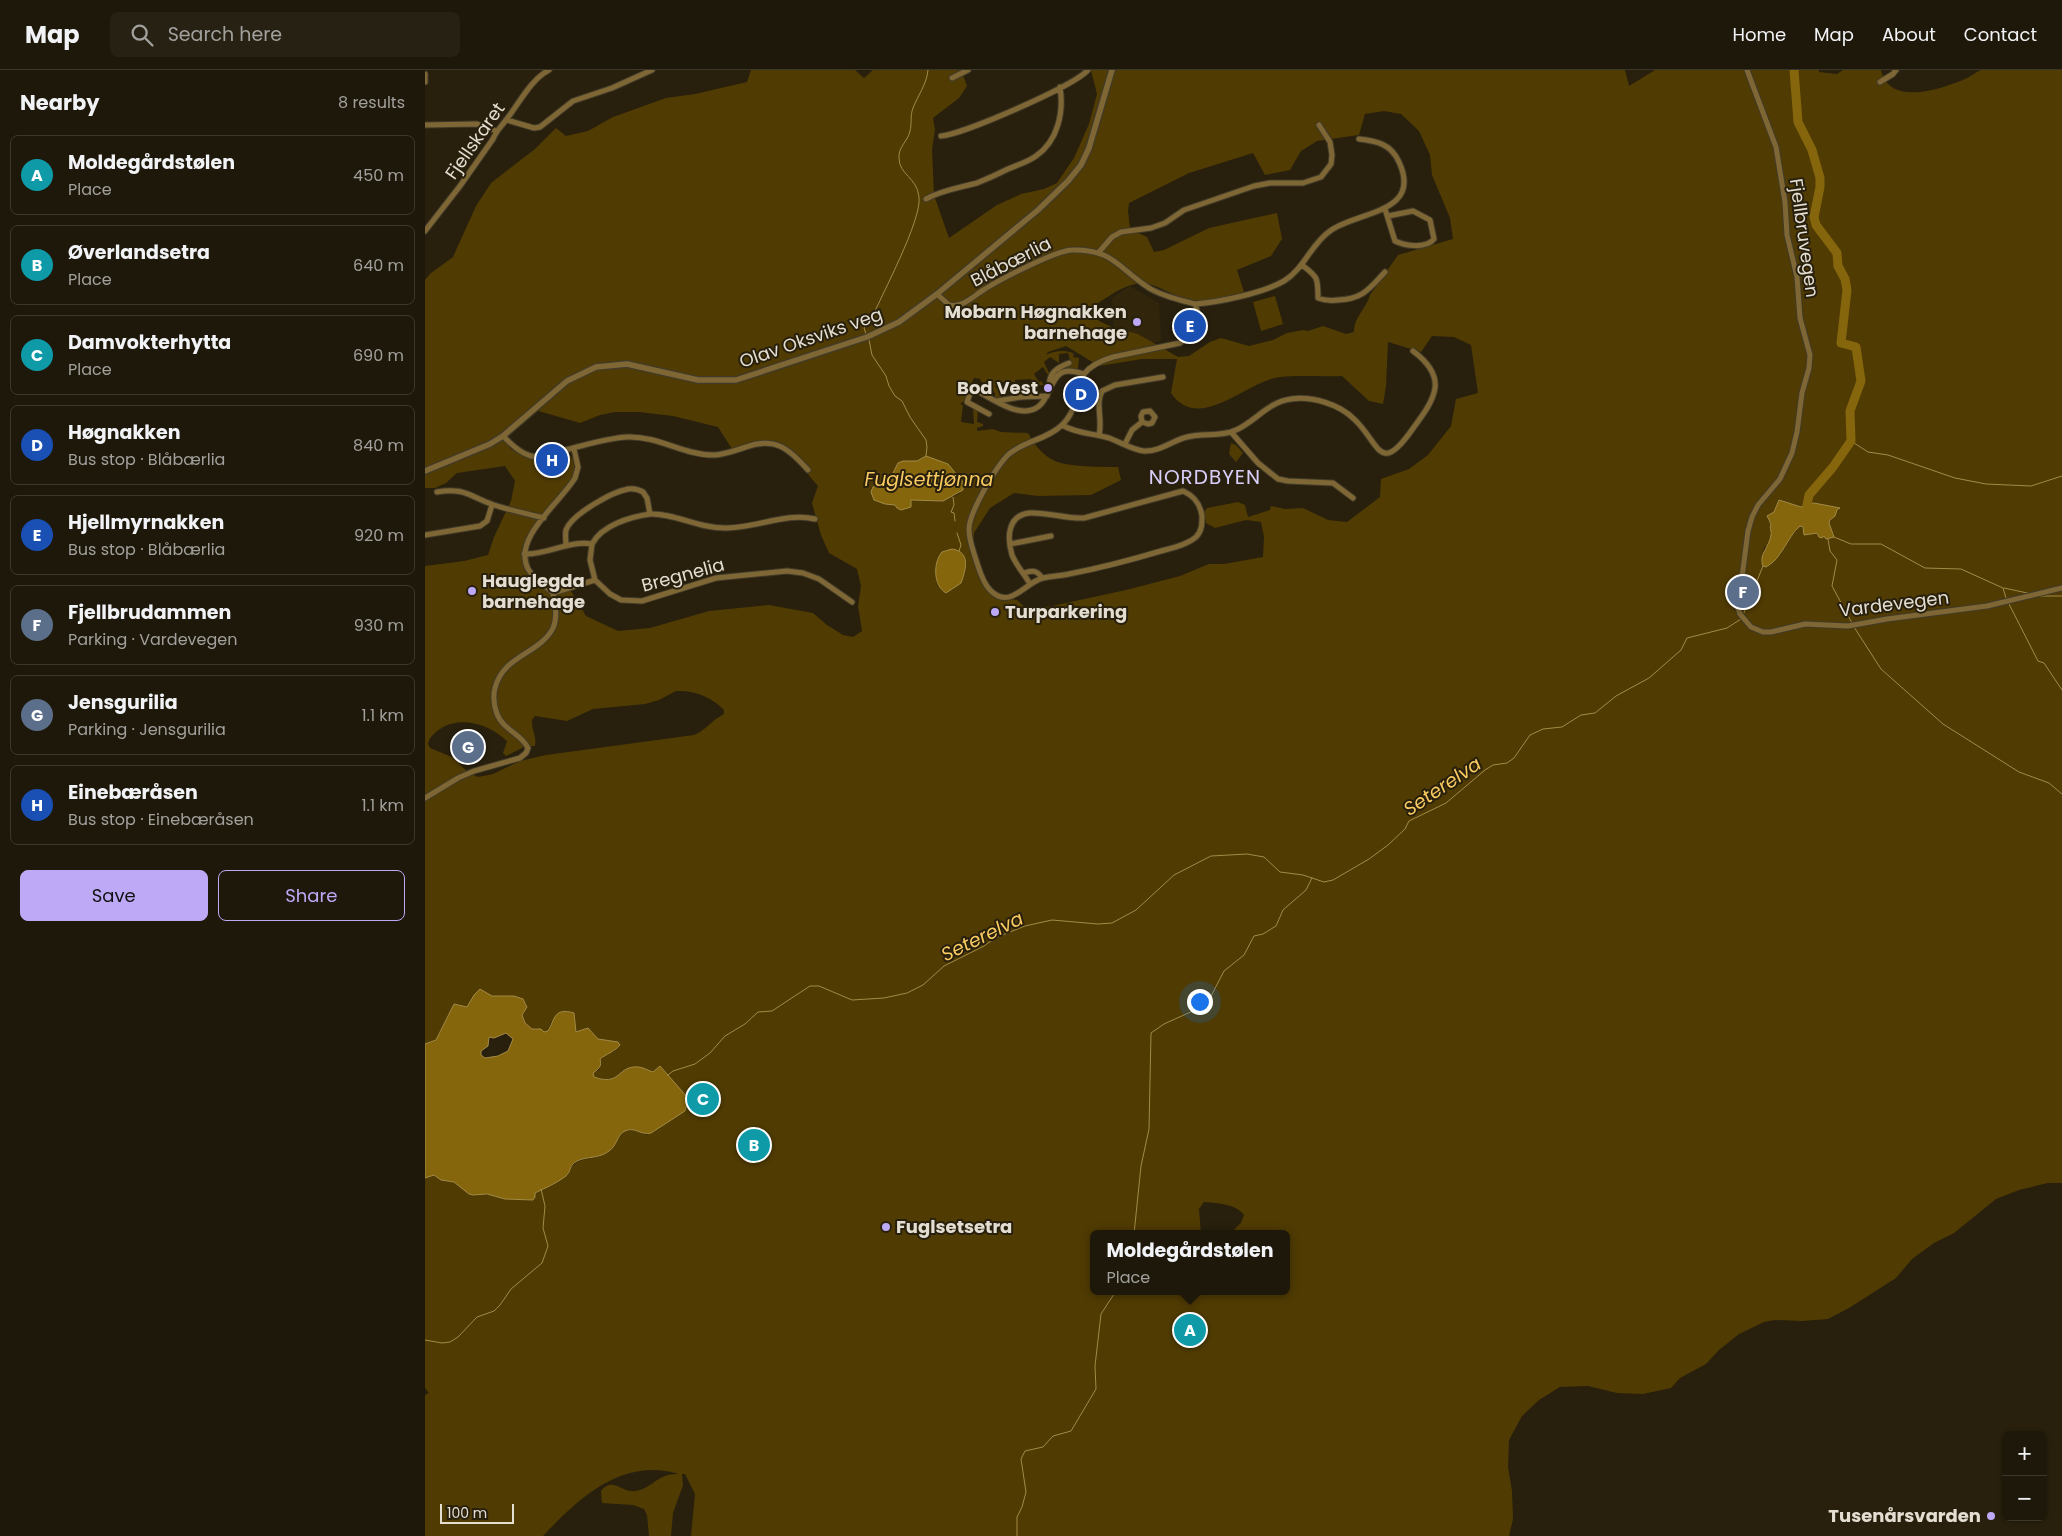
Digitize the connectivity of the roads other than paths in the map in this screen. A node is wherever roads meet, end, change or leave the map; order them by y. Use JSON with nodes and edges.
{"nodes":[{"id":1,"x":549,"y":70,"type":"edge"},
{"id":2,"x":652,"y":70,"type":"edge"},
{"id":3,"x":968,"y":70,"type":"edge"},
{"id":4,"x":1088,"y":70,"type":"edge"},
{"id":5,"x":1112,"y":70,"type":"edge"},
{"id":6,"x":1747,"y":70,"type":"edge"},
{"id":7,"x":1896,"y":70,"type":"edge"},
{"id":8,"x":425,"y":74,"type":"edge"},
{"id":9,"x":951,"y":78,"type":"dead end"},
{"id":10,"x":425,"y":82,"type":"edge"},
{"id":11,"x":1880,"y":82,"type":"dead end"},
{"id":12,"x":1060,"y":87,"type":"junction"},
{"id":13,"x":507,"y":120,"type":"junction"},
{"id":14,"x":425,"y":125,"type":"edge"},
{"id":15,"x":1319,"y":125,"type":"dead end"},
{"id":16,"x":496,"y":131,"type":"junction"},
{"id":17,"x":941,"y":136,"type":"dead end"},
{"id":18,"x":1359,"y":139,"type":"dead end"},
{"id":19,"x":926,"y":199,"type":"dead end"},
{"id":20,"x":1385,"y":209,"type":"junction"},
{"id":21,"x":1388,"y":216,"type":"junction"},
{"id":22,"x":425,"y":231,"type":"edge"},
{"id":23,"x":1099,"y":252,"type":"junction"},
{"id":24,"x":1302,"y":265,"type":"junction"},
{"id":25,"x":1385,"y":272,"type":"dead end"},
{"id":26,"x":937,"y":294,"type":"junction"},
{"id":27,"x":1195,"y":304,"type":"junction"},
{"id":28,"x":1413,"y":351,"type":"dead end"},
{"id":29,"x":1069,"y":363,"type":"dead end"},
{"id":30,"x":1084,"y":374,"type":"junction"},
{"id":31,"x":1163,"y":377,"type":"dead end"},
{"id":32,"x":1050,"y":390,"type":"junction"},
{"id":33,"x":1047,"y":396,"type":"junction"},
{"id":34,"x":997,"y":401,"type":"junction"},
{"id":35,"x":1799,"y":413,"type":"joint"},
{"id":36,"x":989,"y":414,"type":"dead end"},
{"id":37,"x":1142,"y":422,"type":"dead end"},
{"id":38,"x":1062,"y":425,"type":"junction"},
{"id":39,"x":1231,"y":432,"type":"junction"},
{"id":40,"x":1099,"y":435,"type":"junction"},
{"id":41,"x":503,"y":436,"type":"junction"},
{"id":42,"x":1125,"y":444,"type":"junction"},
{"id":43,"x":573,"y":450,"type":"junction"},
{"id":44,"x":808,"y":470,"type":"dead end"},
{"id":45,"x":425,"y":471,"type":"edge"},
{"id":46,"x":437,"y":492,"type":"dead end"},
{"id":47,"x":1353,"y":498,"type":"dead end"},
{"id":48,"x":492,"y":505,"type":"junction"},
{"id":49,"x":650,"y":514,"type":"junction"},
{"id":50,"x":544,"y":518,"type":"junction"},
{"id":51,"x":815,"y":519,"type":"dead end"},
{"id":52,"x":425,"y":535,"type":"edge"},
{"id":53,"x":1051,"y":536,"type":"dead end"},
{"id":54,"x":592,"y":544,"type":"junction"},
{"id":55,"x":1010,"y":544,"type":"junction"},
{"id":56,"x":567,"y":546,"type":"junction"},
{"id":57,"x":524,"y":554,"type":"junction"},
{"id":58,"x":1024,"y":573,"type":"junction"},
{"id":59,"x":1042,"y":578,"type":"junction"},
{"id":60,"x":595,"y":580,"type":"junction"},
{"id":61,"x":1031,"y":584,"type":"junction"},
{"id":62,"x":2062,"y":588,"type":"edge"},
{"id":63,"x":553,"y":593,"type":"junction"},
{"id":64,"x":852,"y":602,"type":"dead end"},
{"id":65,"x":425,"y":798,"type":"edge"}],
"edges":[{"from":1,"to":13,"type":"street","name":"Fjellskaret"},
{"from":2,"to":13,"type":"street"},
{"from":3,"to":9,"type":"street"},
{"from":4,"to":12,"type":"street"},
{"from":5,"to":26,"type":"street","name":"Olav Oksviks veg"},
{"from":6,"to":35,"type":"street","name":"Fjellbruvegen"},
{"from":7,"to":11,"type":"street"},
{"from":8,"to":10,"type":"street"},
{"from":12,"to":17,"type":"street"},
{"from":12,"to":19,"type":"street"},
{"from":13,"to":16,"type":"street","name":"Fjellskaret"},
{"from":14,"to":16,"type":"street"},
{"from":15,"to":23,"type":"street"},
{"from":16,"to":22,"type":"street","name":"Fjellskaret"},
{"from":18,"to":20,"type":"street"},
{"from":20,"to":21,"type":"street"},
{"from":20,"to":24,"type":"street"},
{"from":21,"to":21,"type":"street"},
{"from":23,"to":26,"type":"street","name":"Blåbærlia"},
{"from":23,"to":27,"type":"street","name":"Blåbærlia"},
{"from":24,"to":25,"type":"street"},
{"from":24,"to":27,"type":"street"},
{"from":26,"to":41,"type":"street","name":"Olav Oksviks veg"},
{"from":27,"to":30,"type":"street"},
{"from":28,"to":39,"type":"street"},
{"from":29,"to":32,"type":"street"},
{"from":30,"to":32,"type":"street"},
{"from":30,"to":38,"type":"street"},
{"from":31,"to":40,"type":"street"},
{"from":32,"to":33,"type":"street"},
{"from":33,"to":34,"type":"street"},
{"from":33,"to":34,"type":"street"},
{"from":34,"to":36,"type":"street"},
{"from":35,"to":62,"type":"street","name":"Vardevegen"},
{"from":37,"to":42,"type":"street"},
{"from":38,"to":40,"type":"street"},
{"from":38,"to":61,"type":"street"},
{"from":39,"to":42,"type":"street"},
{"from":39,"to":47,"type":"street"},
{"from":40,"to":42,"type":"street"},
{"from":41,"to":43,"type":"street"},
{"from":41,"to":45,"type":"street","name":"Olav Oksviks veg"},
{"from":43,"to":44,"type":"street"},
{"from":43,"to":50,"type":"street"},
{"from":46,"to":48,"type":"street"},
{"from":48,"to":50,"type":"street"},
{"from":48,"to":52,"type":"street"},
{"from":49,"to":51,"type":"street"},
{"from":49,"to":54,"type":"street"},
{"from":49,"to":56,"type":"street"},
{"from":50,"to":57,"type":"street"},
{"from":53,"to":55,"type":"street"},
{"from":54,"to":56,"type":"street"},
{"from":54,"to":60,"type":"street"},
{"from":55,"to":58,"type":"street"},
{"from":55,"to":59,"type":"street"},
{"from":56,"to":57,"type":"street"},
{"from":57,"to":63,"type":"street"},
{"from":58,"to":59,"type":"street"},
{"from":58,"to":61,"type":"street"},
{"from":59,"to":61,"type":"street"},
{"from":60,"to":63,"type":"street"},
{"from":60,"to":64,"type":"street","name":"Bregnelia"},
{"from":63,"to":65,"type":"street"}]}
